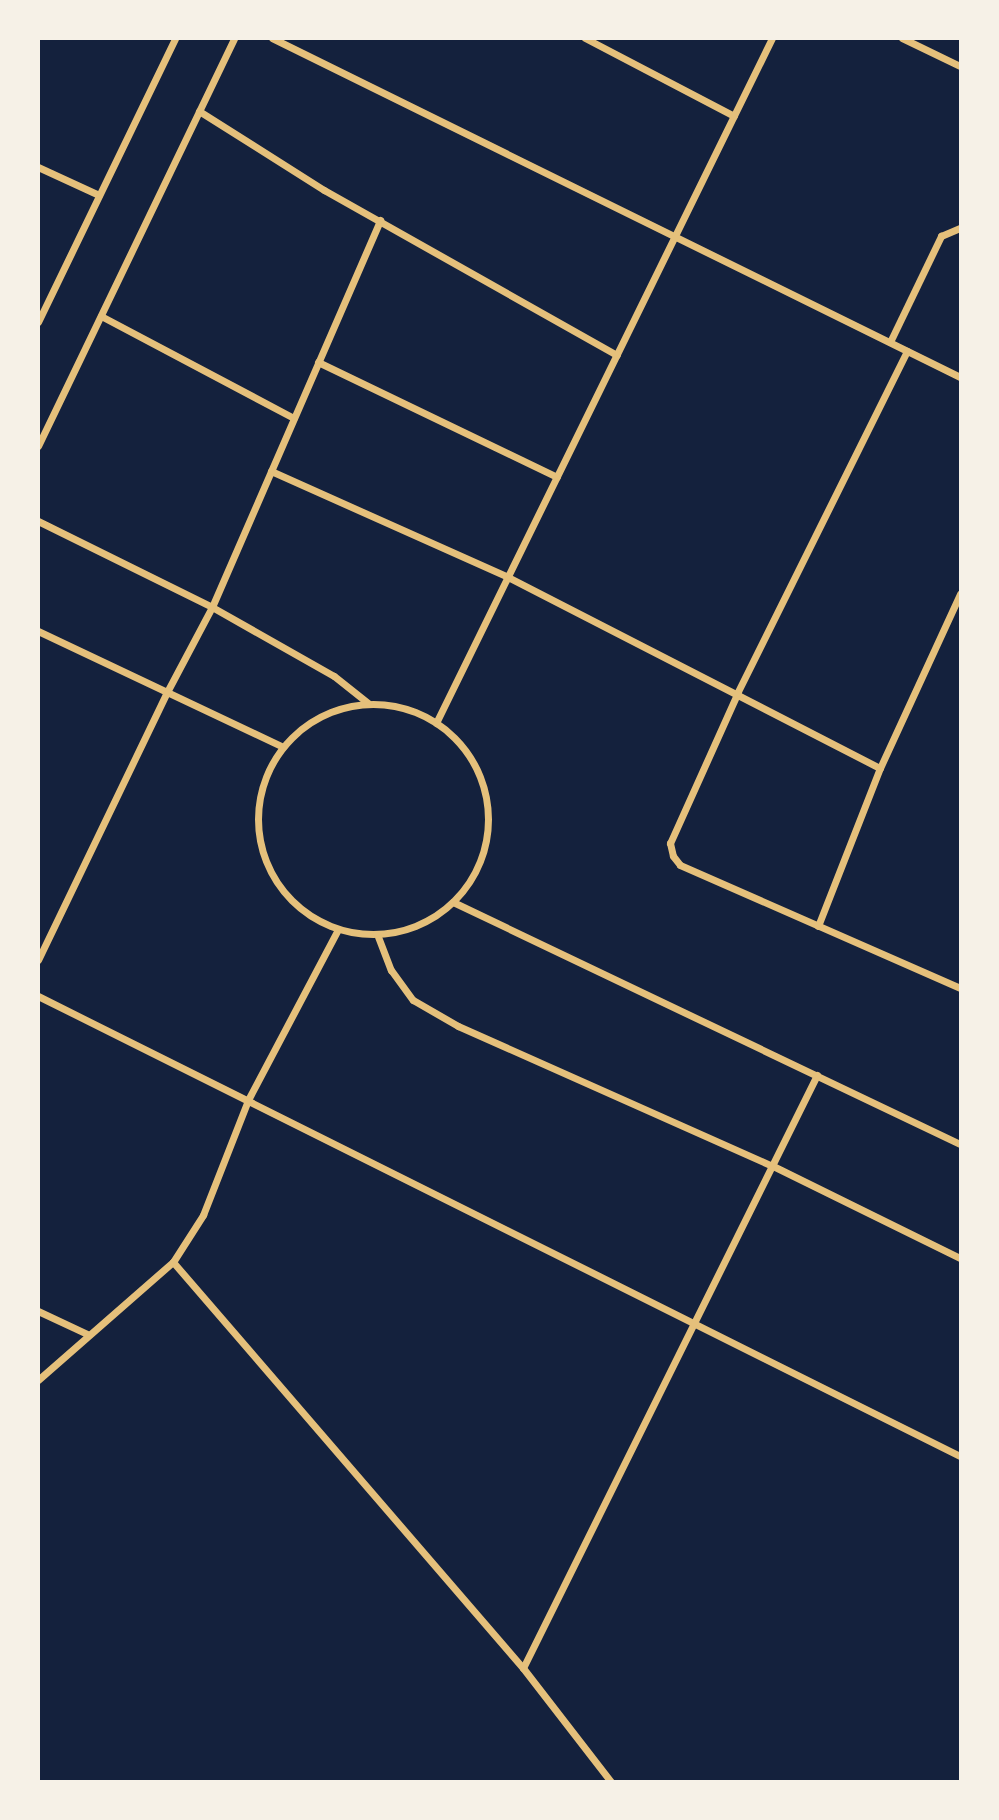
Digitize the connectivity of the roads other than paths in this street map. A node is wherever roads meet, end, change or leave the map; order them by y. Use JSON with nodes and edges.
{"nodes":[{"id":1,"x":175,"y":38,"type":"edge"},
{"id":2,"x":234,"y":38,"type":"edge"},
{"id":3,"x":272,"y":38,"type":"edge"},
{"id":4,"x":585,"y":38,"type":"edge"},
{"id":5,"x":772,"y":38,"type":"edge"},
{"id":6,"x":902,"y":38,"type":"edge"},
{"id":7,"x":961,"y":66,"type":"edge"},
{"id":8,"x":199,"y":111,"type":"junction"},
{"id":9,"x":734,"y":116,"type":"junction"},
{"id":10,"x":38,"y":167,"type":"edge"},
{"id":11,"x":99,"y":195,"type":"junction"},
{"id":12,"x":380,"y":220,"type":"junction"},
{"id":13,"x":961,"y":228,"type":"edge"},
{"id":14,"x":675,"y":236,"type":"junction"},
{"id":15,"x":101,"y":316,"type":"junction"},
{"id":16,"x":38,"y":321,"type":"edge"},
{"id":17,"x":890,"y":342,"type":"junction"},
{"id":18,"x":908,"y":351,"type":"junction"},
{"id":19,"x":617,"y":355,"type":"junction"},
{"id":20,"x":318,"y":362,"type":"junction"},
{"id":21,"x":961,"y":377,"type":"edge"},
{"id":22,"x":294,"y":418,"type":"junction"},
{"id":23,"x":38,"y":446,"type":"edge"},
{"id":24,"x":271,"y":471,"type":"junction"},
{"id":25,"x":556,"y":477,"type":"junction"},
{"id":26,"x":38,"y":521,"type":"edge"},
{"id":27,"x":508,"y":576,"type":"junction"},
{"id":28,"x":961,"y":594,"type":"edge"},
{"id":29,"x":212,"y":607,"type":"junction"},
{"id":30,"x":38,"y":631,"type":"edge"},
{"id":31,"x":167,"y":692,"type":"junction"},
{"id":32,"x":738,"y":692,"type":"junction"},
{"id":33,"x":368,"y":703,"type":"junction"},
{"id":34,"x":436,"y":723,"type":"junction"},
{"id":35,"x":283,"y":747,"type":"junction"},
{"id":36,"x":880,"y":768,"type":"junction"},
{"id":37,"x":453,"y":902,"type":"junction"},
{"id":38,"x":818,"y":926,"type":"junction"},
{"id":39,"x":338,"y":929,"type":"junction"},
{"id":40,"x":377,"y":934,"type":"junction"},
{"id":41,"x":38,"y":960,"type":"edge"},
{"id":42,"x":961,"y":988,"type":"edge"},
{"id":43,"x":38,"y":996,"type":"edge"},
{"id":44,"x":817,"y":1075,"type":"junction"},
{"id":45,"x":248,"y":1100,"type":"junction"},
{"id":46,"x":961,"y":1143,"type":"edge"},
{"id":47,"x":772,"y":1166,"type":"junction"},
{"id":48,"x":961,"y":1258,"type":"edge"},
{"id":49,"x":173,"y":1262,"type":"junction"},
{"id":50,"x":38,"y":1311,"type":"edge"},
{"id":51,"x":694,"y":1322,"type":"junction"},
{"id":52,"x":87,"y":1334,"type":"junction"},
{"id":53,"x":38,"y":1380,"type":"edge"},
{"id":54,"x":961,"y":1456,"type":"edge"},
{"id":55,"x":523,"y":1668,"type":"junction"},
{"id":56,"x":611,"y":1782,"type":"edge"}],
"edges":[{"from":1,"to":11,"type":"street"},
{"from":2,"to":8,"type":"street"},
{"from":3,"to":14,"type":"street"},
{"from":4,"to":9,"type":"street"},
{"from":5,"to":9,"type":"street"},
{"from":6,"to":7,"type":"street"},
{"from":8,"to":12,"type":"street"},
{"from":8,"to":15,"type":"street"},
{"from":9,"to":14,"type":"street"},
{"from":10,"to":11,"type":"street"},
{"from":11,"to":16,"type":"street"},
{"from":12,"to":19,"type":"street"},
{"from":12,"to":20,"type":"street"},
{"from":13,"to":17,"type":"street"},
{"from":14,"to":17,"type":"street"},
{"from":14,"to":19,"type":"street"},
{"from":15,"to":22,"type":"street"},
{"from":15,"to":23,"type":"street"},
{"from":17,"to":18,"type":"street"},
{"from":18,"to":21,"type":"street"},
{"from":18,"to":32,"type":"street"},
{"from":19,"to":25,"type":"street"},
{"from":20,"to":22,"type":"street"},
{"from":20,"to":25,"type":"street"},
{"from":22,"to":24,"type":"street"},
{"from":24,"to":27,"type":"street"},
{"from":24,"to":29,"type":"street"},
{"from":25,"to":27,"type":"street"},
{"from":26,"to":29,"type":"street"},
{"from":27,"to":32,"type":"street"},
{"from":27,"to":34,"type":"street"},
{"from":28,"to":36,"type":"street"},
{"from":29,"to":31,"type":"street"},
{"from":29,"to":33,"type":"street"},
{"from":30,"to":31,"type":"street"},
{"from":31,"to":35,"type":"street"},
{"from":31,"to":41,"type":"street"},
{"from":32,"to":36,"type":"street"},
{"from":32,"to":38,"type":"street"},
{"from":33,"to":34,"type":"street"},
{"from":33,"to":35,"type":"street"},
{"from":34,"to":37,"type":"street"},
{"from":35,"to":39,"type":"street"},
{"from":36,"to":38,"type":"street"},
{"from":37,"to":40,"type":"street"},
{"from":37,"to":44,"type":"street"},
{"from":38,"to":42,"type":"street"},
{"from":39,"to":40,"type":"street"},
{"from":39,"to":45,"type":"street"},
{"from":40,"to":47,"type":"street"},
{"from":43,"to":45,"type":"street"},
{"from":44,"to":46,"type":"street"},
{"from":44,"to":47,"type":"street"},
{"from":45,"to":49,"type":"street"},
{"from":45,"to":51,"type":"street"},
{"from":47,"to":48,"type":"street"},
{"from":47,"to":51,"type":"street"},
{"from":49,"to":52,"type":"street"},
{"from":49,"to":55,"type":"street"},
{"from":50,"to":52,"type":"street"},
{"from":51,"to":54,"type":"street"},
{"from":51,"to":55,"type":"street"},
{"from":52,"to":53,"type":"street"},
{"from":55,"to":56,"type":"street"}]}
